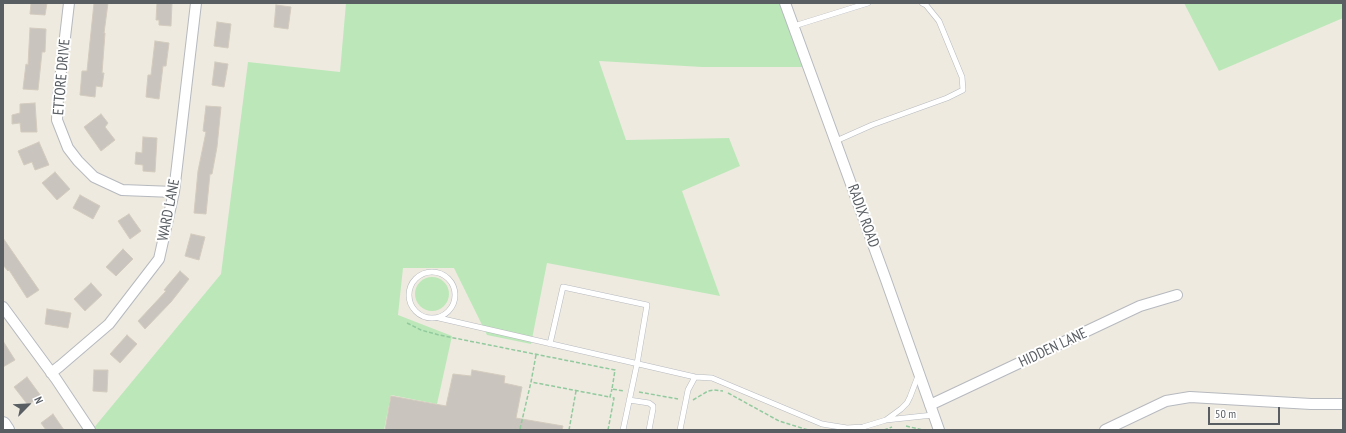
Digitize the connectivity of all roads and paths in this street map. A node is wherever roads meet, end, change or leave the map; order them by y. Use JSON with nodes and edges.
{"nodes":[{"id":1,"x":69,"y":3,"type":"edge"},
{"id":2,"x":196,"y":3,"type":"edge"},
{"id":3,"x":785,"y":3,"type":"edge"},
{"id":4,"x":868,"y":3,"type":"edge"},
{"id":5,"x":922,"y":3,"type":"edge"},
{"id":6,"x":794,"y":26,"type":"junction"},
{"id":7,"x":836,"y":141,"type":"junction"},
{"id":8,"x":174,"y":192,"type":"junction"},
{"id":9,"x":1177,"y":295,"type":"dead end"},
{"id":10,"x":3,"y":307,"type":"edge"},
{"id":11,"x":439,"y":318,"type":"junction"},
{"id":12,"x":407,"y":323,"type":"dead end"},
{"id":13,"x":550,"y":344,"type":"junction"},
{"id":14,"x":536,"y":354,"type":"junction"},
{"id":15,"x":637,"y":364,"type":"junction"},
{"id":16,"x":51,"y":373,"type":"junction"},
{"id":17,"x":919,"y":373,"type":"junction"},
{"id":18,"x":695,"y":377,"type":"junction"},
{"id":19,"x":531,"y":382,"type":"junction"},
{"id":20,"x":612,"y":388,"type":"junction"},
{"id":21,"x":576,"y":391,"type":"junction"},
{"id":22,"x":626,"y":392,"type":"dead end"},
{"id":23,"x":637,"y":392,"type":"dead end"},
{"id":24,"x":610,"y":397,"type":"junction"},
{"id":25,"x":630,"y":400,"type":"junction"},
{"id":26,"x":686,"y":401,"type":"junction"},
{"id":27,"x":1343,"y":404,"type":"edge"},
{"id":28,"x":932,"y":410,"type":"junction"},
{"id":29,"x":886,"y":420,"type":"junction"},
{"id":30,"x":3,"y":424,"type":"edge"},
{"id":31,"x":895,"y":426,"type":"dead end"},
{"id":32,"x":903,"y":426,"type":"dead end"},
{"id":33,"x":520,"y":429,"type":"edge"},
{"id":34,"x":7,"y":430,"type":"edge"},
{"id":35,"x":90,"y":430,"type":"edge"},
{"id":36,"x":568,"y":430,"type":"edge"},
{"id":37,"x":608,"y":430,"type":"edge"},
{"id":38,"x":623,"y":430,"type":"edge"},
{"id":39,"x":649,"y":430,"type":"edge"},
{"id":40,"x":680,"y":430,"type":"edge"},
{"id":41,"x":808,"y":430,"type":"edge"},
{"id":42,"x":884,"y":430,"type":"edge"},
{"id":43,"x":923,"y":430,"type":"edge"},
{"id":44,"x":939,"y":430,"type":"edge"},
{"id":45,"x":1106,"y":430,"type":"edge"}],
"edges":[{"from":1,"to":8,"type":"street","name":"ETTORE DRIVE"},
{"from":2,"to":8,"type":"street","name":"WARD LANE"},
{"from":3,"to":6,"type":"street","name":"RADIX ROAD"},
{"from":4,"to":6,"type":"lane"},
{"from":5,"to":7,"type":"lane"},
{"from":6,"to":7,"type":"street","name":"RADIX ROAD"},
{"from":7,"to":17,"type":"street","name":"RADIX ROAD"},
{"from":8,"to":16,"type":"street","name":"WARD LANE"},
{"from":9,"to":28,"type":"street","name":"HIDDEN LANE"},
{"from":10,"to":16,"type":"street"},
{"from":11,"to":11,"type":"lane"},
{"from":11,"to":13,"type":"lane"},
{"from":12,"to":14,"type":"path"},
{"from":13,"to":15,"type":"lane"},
{"from":13,"to":15,"type":"lane"},
{"from":14,"to":19,"type":"path"},
{"from":14,"to":20,"type":"path"},
{"from":15,"to":18,"type":"lane"},
{"from":15,"to":25,"type":"lane"},
{"from":16,"to":35,"type":"street"},
{"from":17,"to":28,"type":"street","name":"RADIX ROAD"},
{"from":17,"to":29,"type":"lane"},
{"from":18,"to":26,"type":"lane"},
{"from":18,"to":29,"type":"lane"},
{"from":19,"to":21,"type":"path"},
{"from":19,"to":33,"type":"path"},
{"from":20,"to":22,"type":"path"},
{"from":20,"to":24,"type":"path"},
{"from":21,"to":24,"type":"path"},
{"from":21,"to":36,"type":"path"},
{"from":23,"to":26,"type":"path"},
{"from":24,"to":37,"type":"path"},
{"from":25,"to":38,"type":"lane"},
{"from":25,"to":39,"type":"lane"},
{"from":26,"to":40,"type":"lane"},
{"from":26,"to":41,"type":"path"},
{"from":27,"to":45,"type":"street"},
{"from":28,"to":29,"type":"lane"},
{"from":28,"to":44,"type":"street","name":"RADIX ROAD"},
{"from":30,"to":34,"type":"main road"},
{"from":31,"to":42,"type":"path"},
{"from":32,"to":43,"type":"path"}]}
